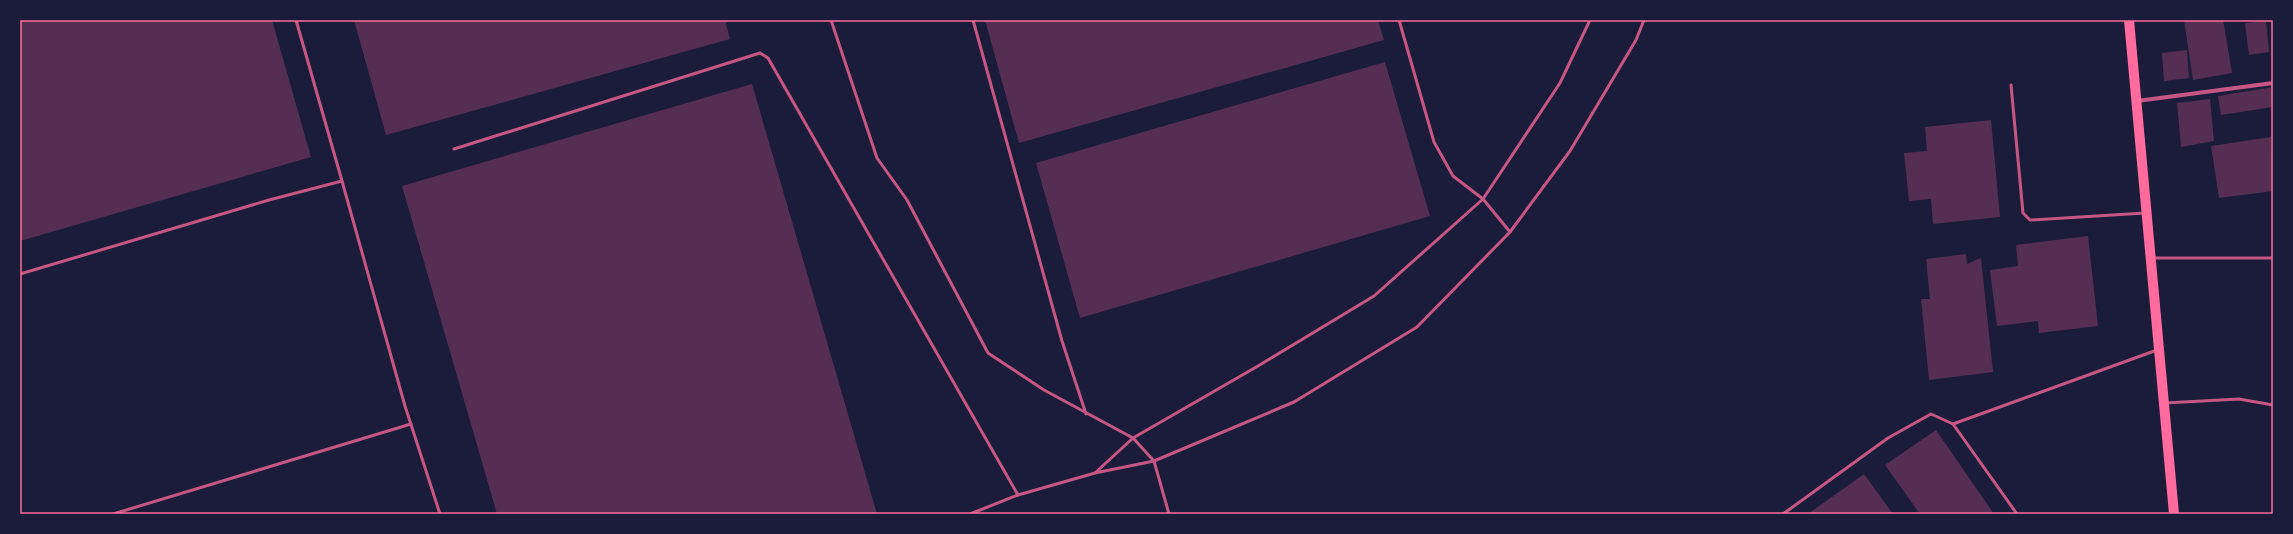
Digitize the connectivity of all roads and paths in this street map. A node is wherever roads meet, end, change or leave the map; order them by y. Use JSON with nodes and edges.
{"nodes":[{"id":1,"x":296,"y":20,"type":"edge"},
{"id":2,"x":831,"y":20,"type":"edge"},
{"id":3,"x":974,"y":20,"type":"edge"},
{"id":4,"x":1399,"y":20,"type":"edge"},
{"id":5,"x":1590,"y":20,"type":"edge"},
{"id":6,"x":1644,"y":20,"type":"edge"},
{"id":7,"x":2129,"y":20,"type":"edge"},
{"id":8,"x":2273,"y":83,"type":"edge"},
{"id":9,"x":2011,"y":85,"type":"dead end"},
{"id":10,"x":2136,"y":101,"type":"junction"},
{"id":11,"x":454,"y":149,"type":"dead end"},
{"id":12,"x":342,"y":181,"type":"junction"},
{"id":13,"x":1483,"y":199,"type":"junction"},
{"id":14,"x":2146,"y":213,"type":"junction"},
{"id":15,"x":1510,"y":232,"type":"junction"},
{"id":16,"x":2150,"y":258,"type":"junction"},
{"id":17,"x":2273,"y":258,"type":"edge"},
{"id":18,"x":20,"y":274,"type":"edge"},
{"id":19,"x":2159,"y":349,"type":"junction"},
{"id":20,"x":2164,"y":404,"type":"junction"},
{"id":21,"x":2273,"y":405,"type":"edge"},
{"id":22,"x":1086,"y":414,"type":"junction"},
{"id":23,"x":411,"y":424,"type":"junction"},
{"id":24,"x":1954,"y":424,"type":"junction"},
{"id":25,"x":1133,"y":438,"type":"junction"},
{"id":26,"x":1154,"y":461,"type":"junction"},
{"id":27,"x":1095,"y":473,"type":"junction"},
{"id":28,"x":1018,"y":495,"type":"junction"},
{"id":29,"x":113,"y":514,"type":"edge"},
{"id":30,"x":440,"y":514,"type":"edge"},
{"id":31,"x":970,"y":514,"type":"edge"},
{"id":32,"x":1169,"y":514,"type":"edge"},
{"id":33,"x":1783,"y":514,"type":"edge"},
{"id":34,"x":2017,"y":514,"type":"edge"},
{"id":35,"x":2174,"y":514,"type":"edge"}],
"edges":[{"from":1,"to":12,"type":"lane"},
{"from":2,"to":22,"type":"lane"},
{"from":3,"to":22,"type":"lane"},
{"from":4,"to":13,"type":"lane"},
{"from":5,"to":13,"type":"lane"},
{"from":6,"to":15,"type":"lane"},
{"from":7,"to":10,"type":"main road"},
{"from":8,"to":10,"type":"street"},
{"from":9,"to":14,"type":"lane"},
{"from":10,"to":14,"type":"main road"},
{"from":11,"to":28,"type":"lane"},
{"from":12,"to":18,"type":"lane"},
{"from":12,"to":23,"type":"lane"},
{"from":13,"to":15,"type":"lane"},
{"from":13,"to":25,"type":"lane"},
{"from":14,"to":16,"type":"main road"},
{"from":15,"to":26,"type":"lane"},
{"from":16,"to":17,"type":"lane"},
{"from":16,"to":19,"type":"main road"},
{"from":19,"to":20,"type":"main road"},
{"from":19,"to":24,"type":"lane"},
{"from":20,"to":21,"type":"lane"},
{"from":20,"to":35,"type":"main road"},
{"from":22,"to":25,"type":"lane"},
{"from":23,"to":29,"type":"lane"},
{"from":23,"to":30,"type":"lane"},
{"from":24,"to":33,"type":"lane"},
{"from":24,"to":34,"type":"lane"},
{"from":25,"to":26,"type":"lane"},
{"from":25,"to":27,"type":"lane"},
{"from":26,"to":27,"type":"lane"},
{"from":26,"to":32,"type":"lane"},
{"from":27,"to":28,"type":"lane"},
{"from":28,"to":31,"type":"lane"}]}
